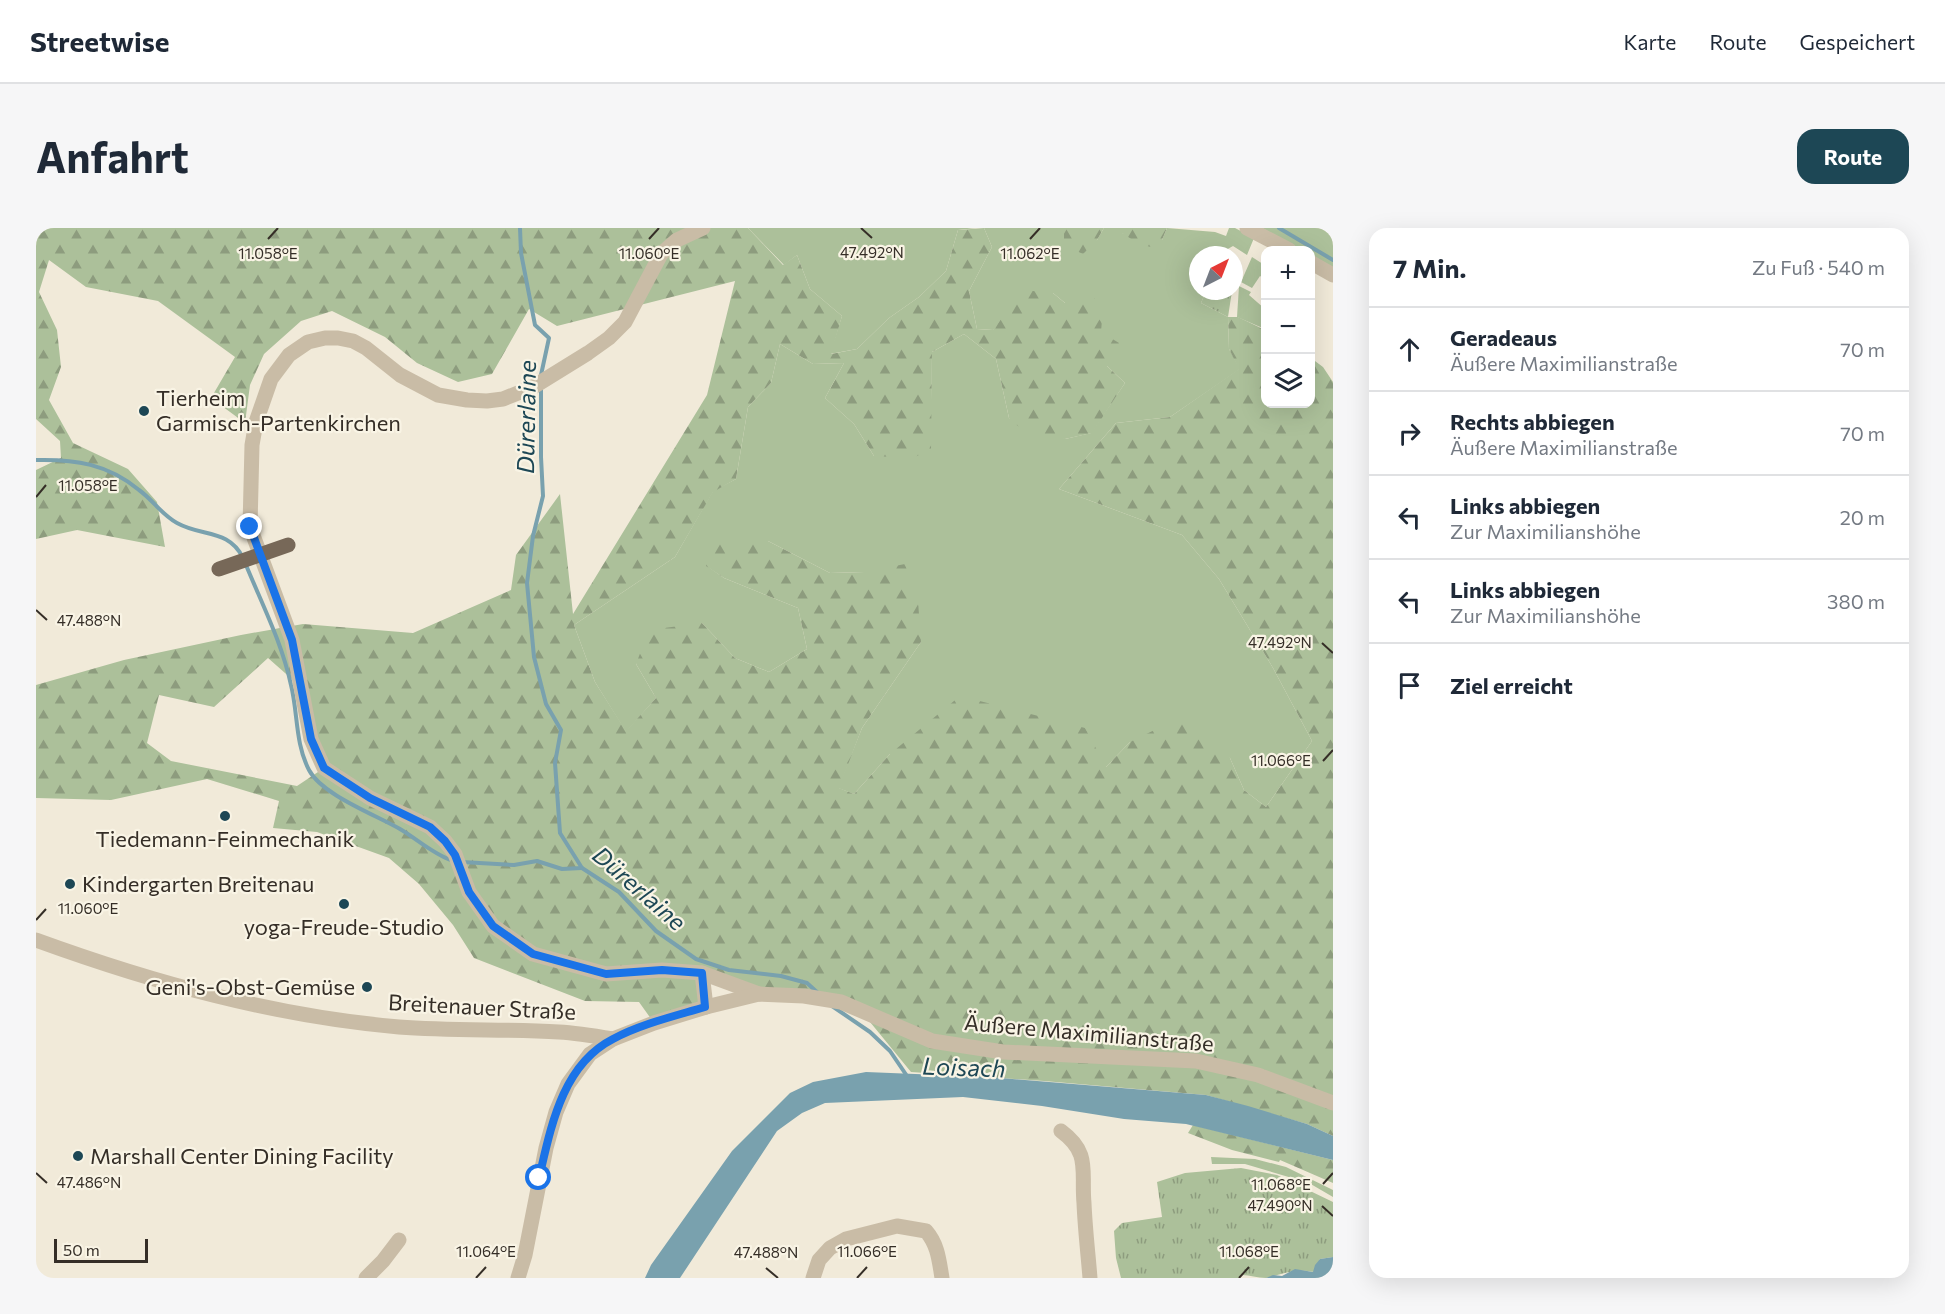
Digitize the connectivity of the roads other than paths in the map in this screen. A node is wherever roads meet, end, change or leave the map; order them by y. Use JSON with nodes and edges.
{"nodes":[{"id":1,"x":703,"y":228,"type":"edge"},
{"id":2,"x":1247,"y":228,"type":"edge"},
{"id":3,"x":1281,"y":246,"type":"edge"},
{"id":4,"x":1315,"y":264,"type":"edge"},
{"id":5,"x":1333,"y":274,"type":"edge"},
{"id":6,"x":288,"y":545,"type":"dead end"},
{"id":7,"x":219,"y":569,"type":"dead end"},
{"id":8,"x":36,"y":940,"type":"edge"},
{"id":9,"x":702,"y":973,"type":"junction"},
{"id":10,"x":759,"y":994,"type":"junction"},
{"id":11,"x":705,"y":1007,"type":"junction"},
{"id":12,"x":613,"y":1039,"type":"junction"},
{"id":13,"x":1333,"y":1103,"type":"edge"},
{"id":14,"x":1061,"y":1131,"type":"dead end"},
{"id":15,"x":399,"y":1240,"type":"dead end"},
{"id":16,"x":366,"y":1278,"type":"edge"},
{"id":17,"x":518,"y":1278,"type":"edge"},
{"id":18,"x":813,"y":1278,"type":"edge"},
{"id":19,"x":942,"y":1278,"type":"edge"},
{"id":20,"x":1090,"y":1278,"type":"edge"}],
"edges":[{"from":1,"to":9,"type":"street"},
{"from":2,"to":3,"type":"street"},
{"from":4,"to":5,"type":"street"},
{"from":6,"to":7,"type":"main road","bridge":true},
{"from":8,"to":12,"type":"street","name":"Breitenauer Straße"},
{"from":9,"to":10,"type":"street"},
{"from":9,"to":11,"type":"street"},
{"from":10,"to":11,"type":"street","name":"Äußere Maximilianstraße"},
{"from":10,"to":13,"type":"street","name":"Äußere Maximilianstraße"},
{"from":11,"to":12,"type":"street","name":"Äußere Maximilianstraße"},
{"from":12,"to":17,"type":"street","name":"Äußere Maximilianstraße"},
{"from":14,"to":20,"type":"street"},
{"from":15,"to":16,"type":"street"},
{"from":18,"to":19,"type":"street"}]}
